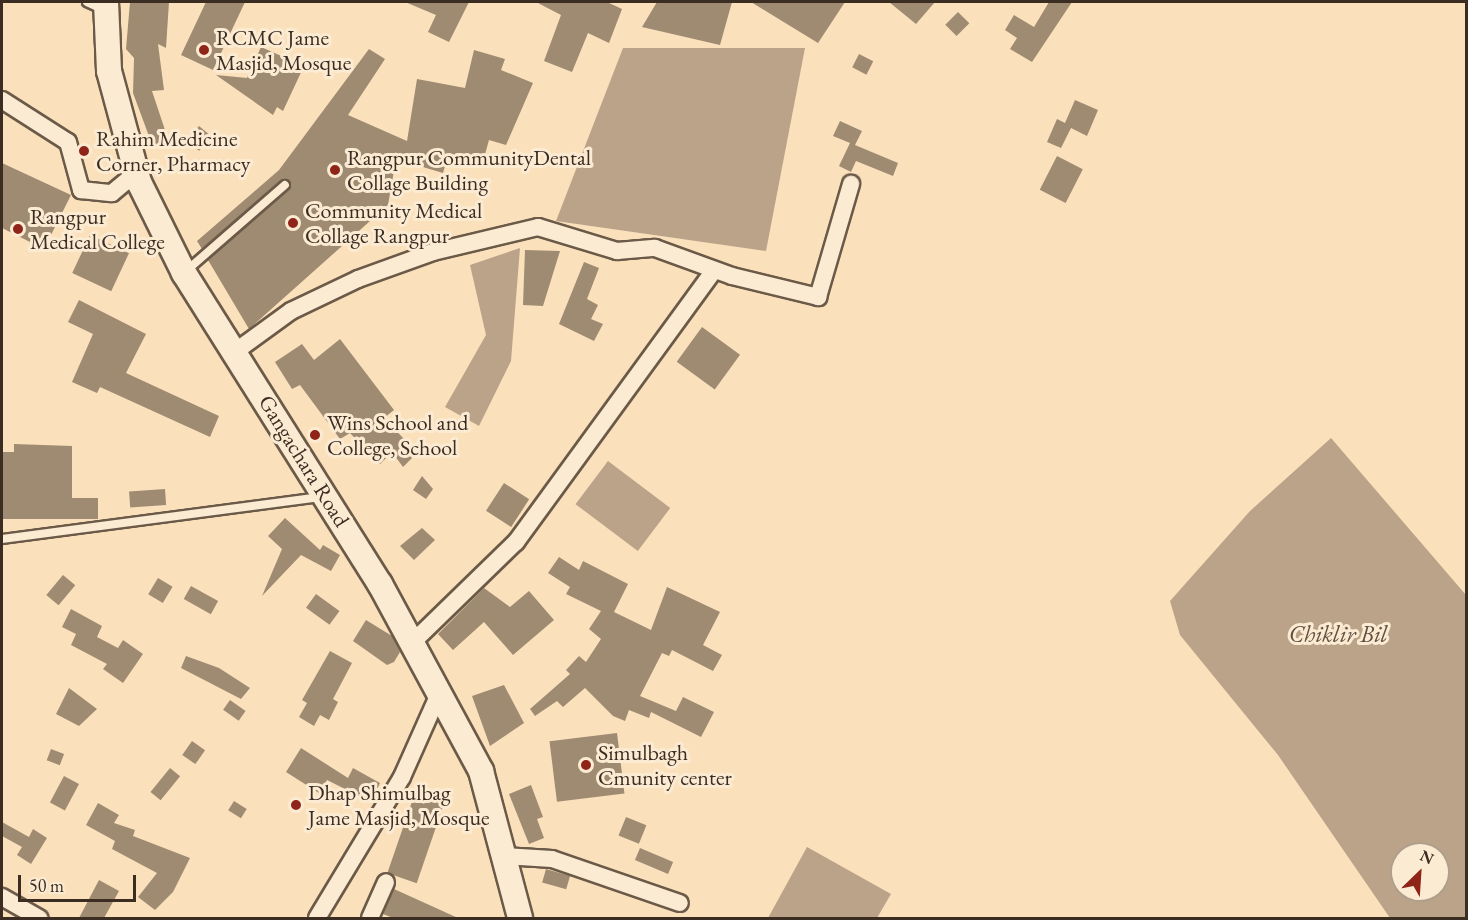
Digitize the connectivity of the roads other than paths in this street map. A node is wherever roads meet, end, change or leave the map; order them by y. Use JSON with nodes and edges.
{"nodes":[{"id":1,"x":100,"y":5,"type":"edge"},
{"id":2,"x":2,"y":100,"type":"edge"},
{"id":3,"x":137,"y":172,"type":"junction"},
{"id":4,"x":851,"y":184,"type":"dead end"},
{"id":5,"x":285,"y":185,"type":"dead end"},
{"id":6,"x":714,"y":270,"type":"junction"},
{"id":7,"x":184,"y":273,"type":"junction"},
{"id":8,"x":236,"y":351,"type":"junction"},
{"id":9,"x":326,"y":497,"type":"junction"},
{"id":10,"x":2,"y":539,"type":"edge"},
{"id":11,"x":412,"y":643,"type":"junction"},
{"id":12,"x":440,"y":694,"type":"junction"},
{"id":13,"x":504,"y":856,"type":"junction"},
{"id":14,"x":387,"y":882,"type":"dead end"},
{"id":15,"x":2,"y":897,"type":"edge"},
{"id":16,"x":680,"y":903,"type":"dead end"},
{"id":17,"x":39,"y":918,"type":"edge"},
{"id":18,"x":317,"y":918,"type":"edge"},
{"id":19,"x":370,"y":918,"type":"edge"},
{"id":20,"x":520,"y":918,"type":"edge"}],
"edges":[{"from":1,"to":3,"type":"main road","name":"Gangachara Road"},
{"from":2,"to":3,"type":"street"},
{"from":3,"to":7,"type":"main road","name":"Gangachara Road"},
{"from":4,"to":6,"type":"street"},
{"from":5,"to":7,"type":"lane"},
{"from":6,"to":8,"type":"street"},
{"from":6,"to":11,"type":"street"},
{"from":7,"to":8,"type":"main road","name":"Gangachara Road"},
{"from":8,"to":9,"type":"main road","name":"Gangachara Road"},
{"from":9,"to":10,"type":"lane"},
{"from":9,"to":11,"type":"main road","name":"Gangachara Road"},
{"from":11,"to":12,"type":"main road","name":"Gangachara Road"},
{"from":12,"to":13,"type":"main road","name":"Gangachara Road"},
{"from":12,"to":18,"type":"street"},
{"from":13,"to":16,"type":"street"},
{"from":13,"to":20,"type":"main road","name":"Gangachara Road"},
{"from":14,"to":19,"type":"street"},
{"from":15,"to":17,"type":"street"}]}
